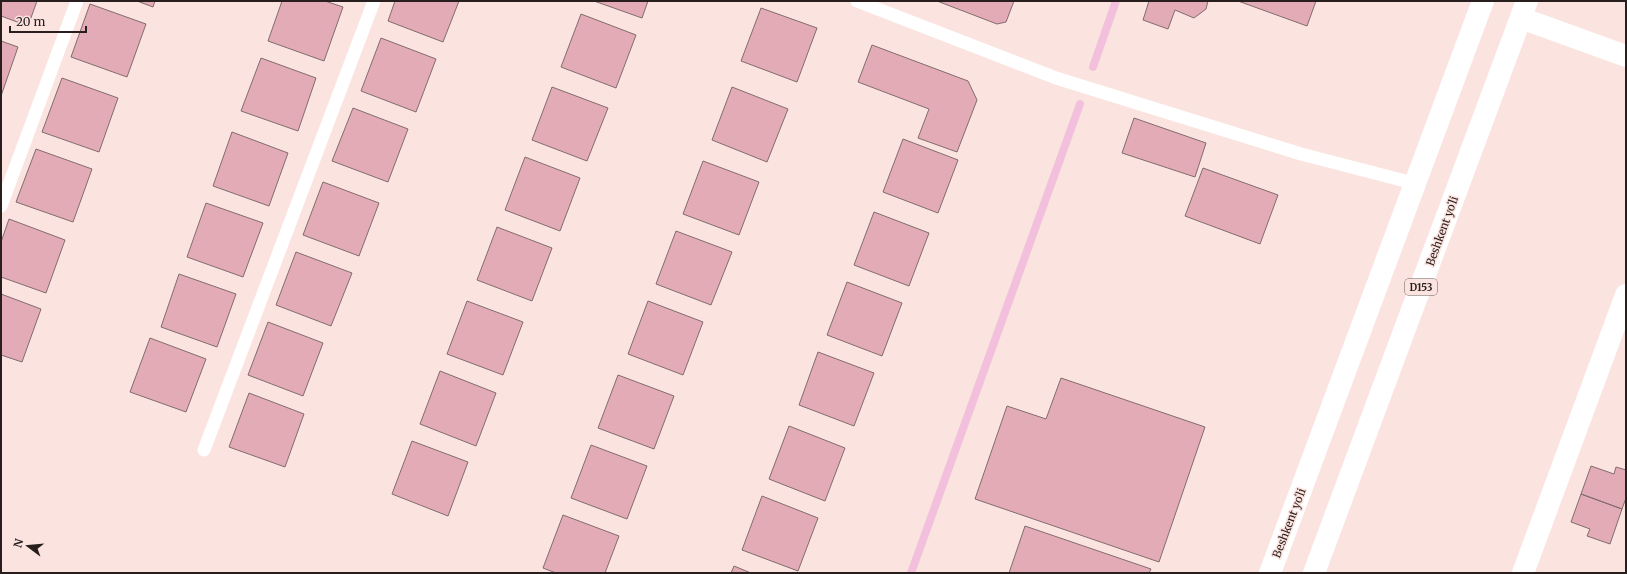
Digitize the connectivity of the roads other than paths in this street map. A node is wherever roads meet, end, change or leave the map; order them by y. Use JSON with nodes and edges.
{"nodes":[{"id":1,"x":77,"y":1,"type":"edge"},
{"id":2,"x":374,"y":1,"type":"edge"},
{"id":3,"x":856,"y":1,"type":"edge"},
{"id":4,"x":1483,"y":1,"type":"edge"},
{"id":5,"x":1524,"y":9,"type":"edge"},
{"id":6,"x":1626,"y":56,"type":"edge"},
{"id":7,"x":1417,"y":184,"type":"junction"},
{"id":8,"x":1,"y":206,"type":"edge"},
{"id":9,"x":1626,"y":295,"type":"edge"},
{"id":10,"x":204,"y":450,"type":"dead end"},
{"id":11,"x":1270,"y":573,"type":"edge"},
{"id":12,"x":1314,"y":573,"type":"edge"},
{"id":13,"x":1523,"y":573,"type":"edge"}],
"edges":[{"from":1,"to":8,"type":"lane"},
{"from":2,"to":10,"type":"lane"},
{"from":3,"to":7,"type":"lane"},
{"from":4,"to":7,"type":"main road","name":"Beshkent yoʻli"},
{"from":5,"to":6,"type":"main road"},
{"from":5,"to":12,"type":"main road","name":"Beshkent yoʻli","number":"D153"},
{"from":7,"to":11,"type":"main road","name":"Beshkent yoʻli"},
{"from":9,"to":13,"type":"main road"}]}
